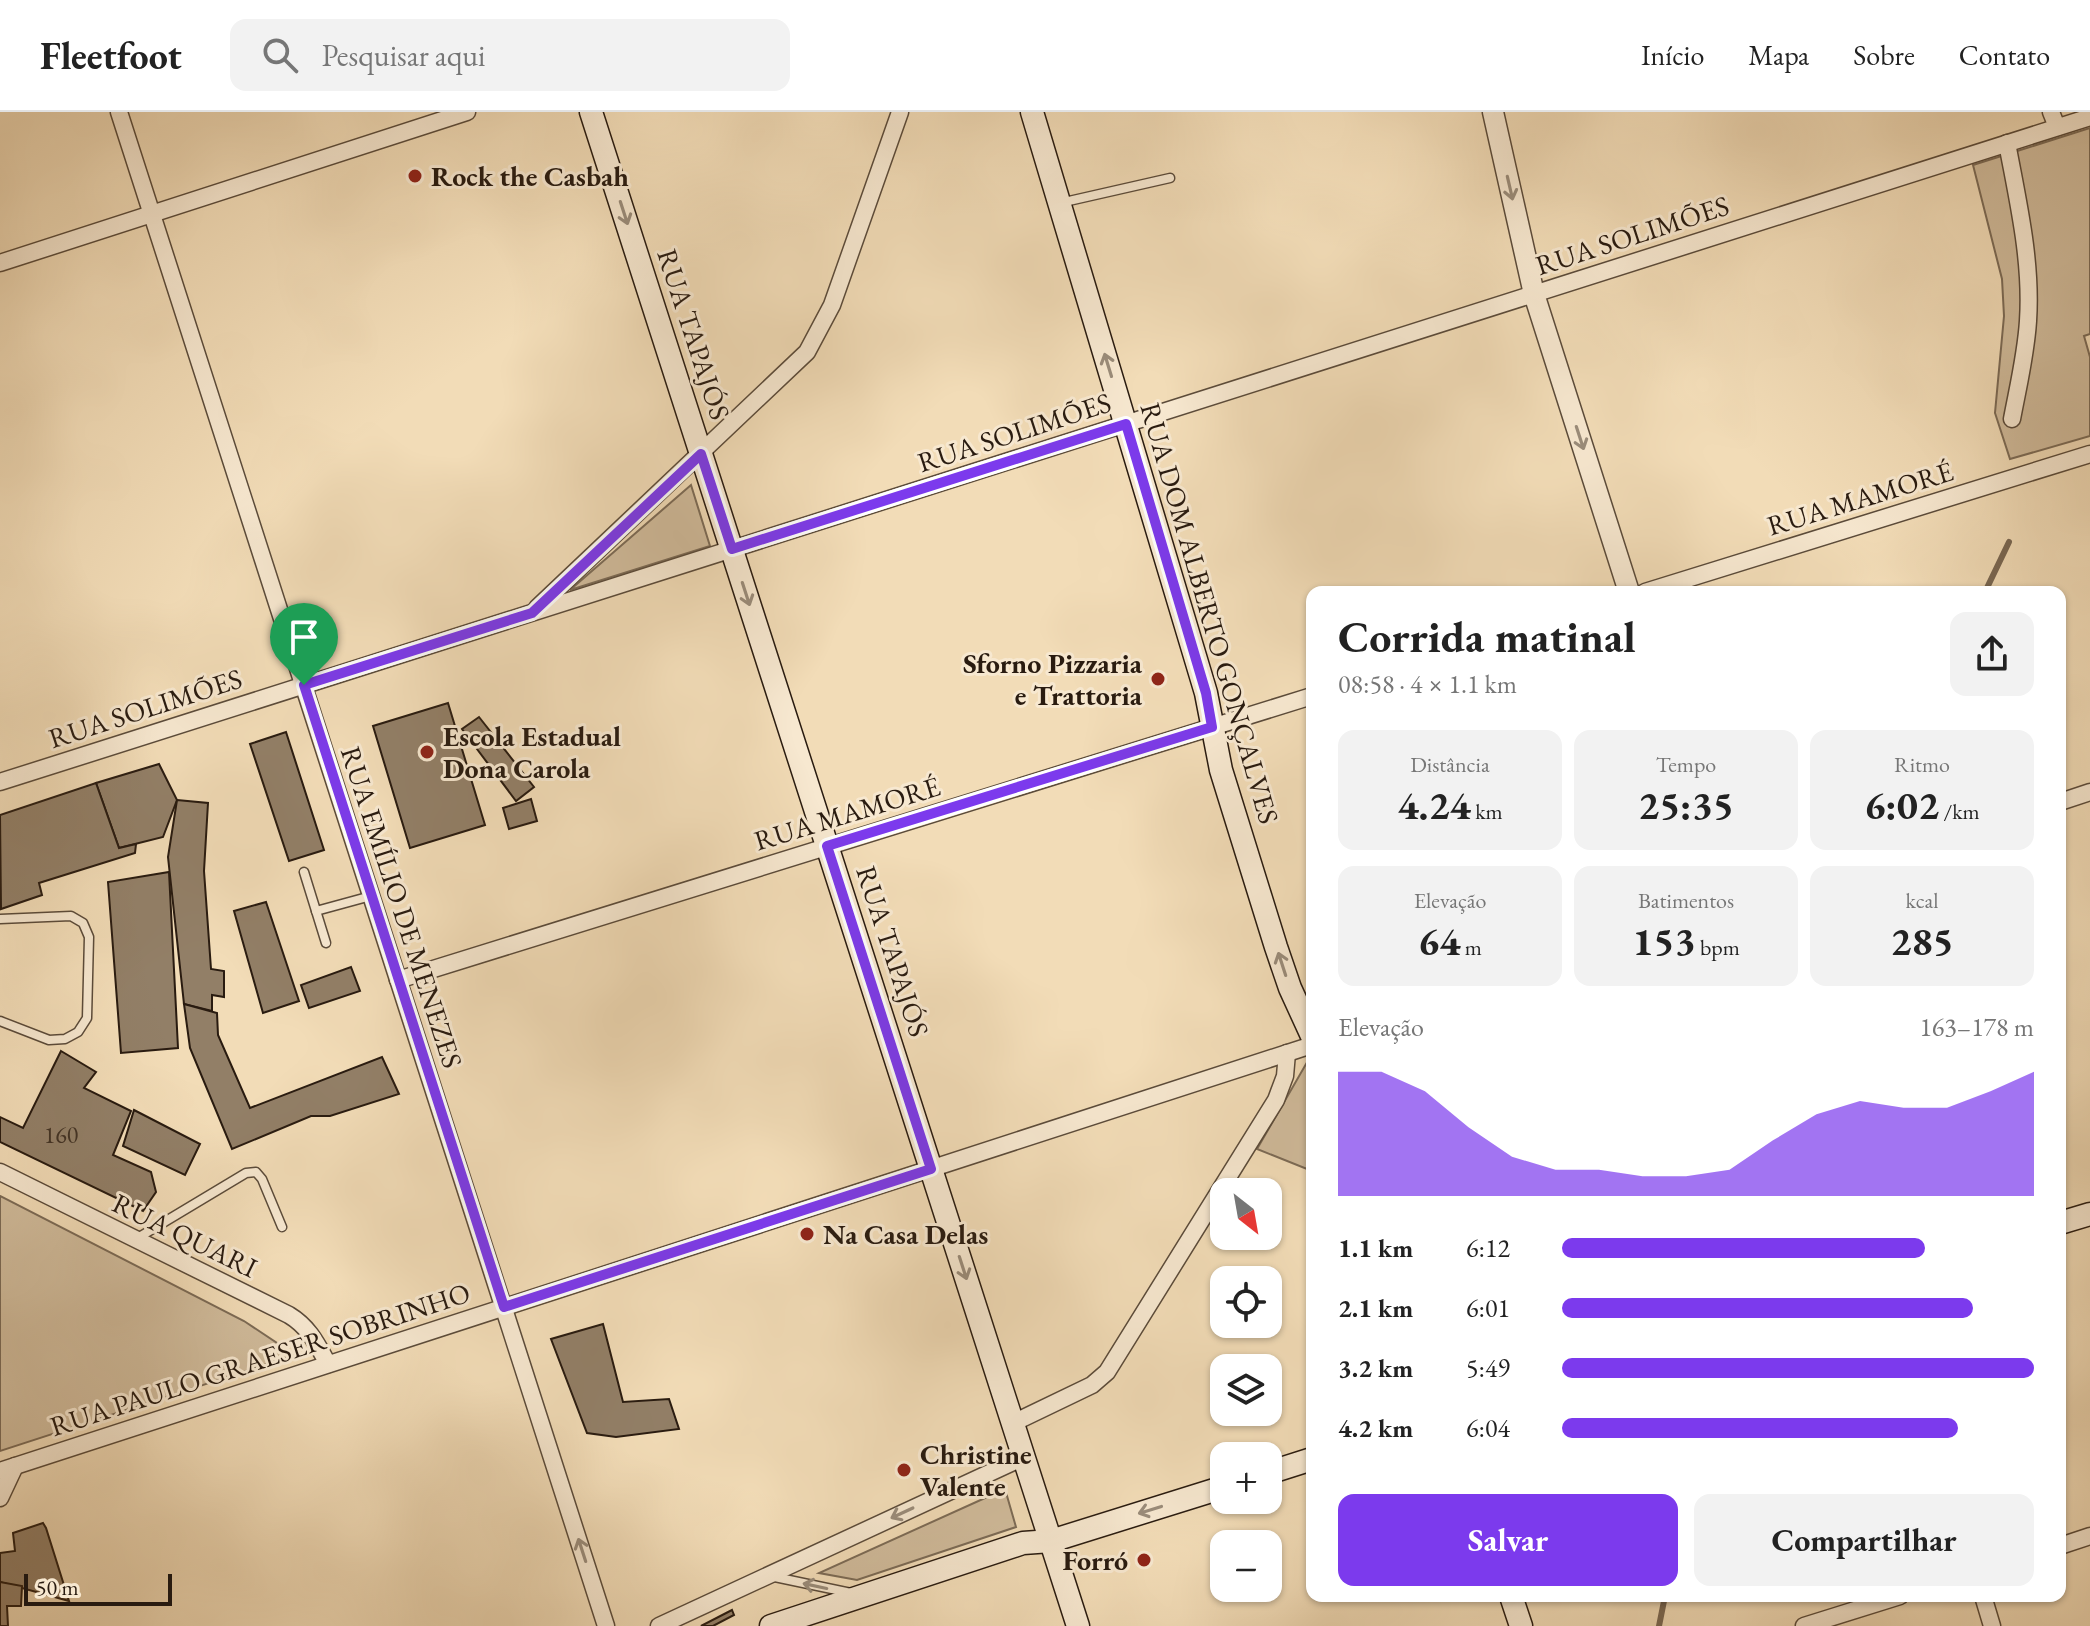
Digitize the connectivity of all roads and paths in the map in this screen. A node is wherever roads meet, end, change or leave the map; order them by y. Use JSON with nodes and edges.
{"nodes":[{"id":1,"x":119,"y":112,"type":"edge"},
{"id":2,"x":467,"y":112,"type":"edge"},
{"id":3,"x":591,"y":112,"type":"edge"},
{"id":4,"x":900,"y":112,"type":"edge"},
{"id":5,"x":1032,"y":112,"type":"edge"},
{"id":6,"x":1493,"y":112,"type":"edge"},
{"id":7,"x":2090,"y":117,"type":"edge"},
{"id":8,"x":2054,"y":120,"type":"edge"},
{"id":9,"x":2007,"y":143,"type":"junction"},
{"id":10,"x":1170,"y":178,"type":"dead end"},
{"id":11,"x":1059,"y":203,"type":"junction"},
{"id":12,"x":152,"y":213,"type":"junction"},
{"id":13,"x":0,"y":263,"type":"edge"},
{"id":14,"x":1534,"y":294,"type":"junction"},
{"id":15,"x":2012,"y":419,"type":"dead end"},
{"id":16,"x":1126,"y":424,"type":"junction"},
{"id":17,"x":701,"y":454,"type":"junction"},
{"id":18,"x":2090,"y":454,"type":"edge"},
{"id":19,"x":732,"y":549,"type":"junction"},
{"id":20,"x":1627,"y":586,"type":"edge"},
{"id":21,"x":1664,"y":586,"type":"edge"},
{"id":22,"x":532,"y":613,"type":"junction"},
{"id":23,"x":304,"y":685,"type":"junction"},
{"id":24,"x":1306,"y":698,"type":"edge"},
{"id":25,"x":1212,"y":727,"type":"junction"},
{"id":26,"x":0,"y":782,"type":"edge"},
{"id":27,"x":2090,"y":792,"type":"edge"},
{"id":28,"x":2066,"y":800,"type":"edge"},
{"id":29,"x":827,"y":846,"type":"junction"},
{"id":30,"x":304,"y":872,"type":"dead end"},
{"id":31,"x":371,"y":895,"type":"junction"},
{"id":32,"x":316,"y":911,"type":"junction"},
{"id":33,"x":0,"y":919,"type":"edge"},
{"id":34,"x":326,"y":943,"type":"dead end"},
{"id":35,"x":398,"y":980,"type":"junction"},
{"id":36,"x":0,"y":1021,"type":"edge"},
{"id":37,"x":1306,"y":1023,"type":"edge"},
{"id":38,"x":1306,"y":1047,"type":"edge"},
{"id":39,"x":1287,"y":1053,"type":"junction"},
{"id":40,"x":931,"y":1169,"type":"junction"},
{"id":41,"x":0,"y":1172,"type":"edge"},
{"id":42,"x":2090,"y":1214,"type":"edge"},
{"id":43,"x":2066,"y":1221,"type":"edge"},
{"id":44,"x":282,"y":1227,"type":"dead end"},
{"id":45,"x":135,"y":1239,"type":"junction"},
{"id":46,"x":504,"y":1307,"type":"junction"},
{"id":47,"x":328,"y":1364,"type":"junction"},
{"id":48,"x":1013,"y":1423,"type":"junction"},
{"id":49,"x":1024,"y":1457,"type":"junction"},
{"id":50,"x":1306,"y":1461,"type":"edge"},
{"id":51,"x":8,"y":1468,"type":"edge"},
{"id":52,"x":1282,"y":1469,"type":"edge"},
{"id":53,"x":1210,"y":1491,"type":"edge"},
{"id":54,"x":0,"y":1498,"type":"edge"},
{"id":55,"x":2090,"y":1536,"type":"edge"},
{"id":56,"x":1051,"y":1541,"type":"junction"},
{"id":57,"x":2066,"y":1544,"type":"edge"},
{"id":58,"x":767,"y":1576,"type":"junction"},
{"id":59,"x":863,"y":1595,"type":"junction"},
{"id":60,"x":1513,"y":1602,"type":"edge"},
{"id":61,"x":1881,"y":1602,"type":"edge"},
{"id":62,"x":1985,"y":1602,"type":"edge"},
{"id":63,"x":607,"y":1626,"type":"edge"},
{"id":64,"x":659,"y":1626,"type":"edge"},
{"id":65,"x":771,"y":1626,"type":"edge"},
{"id":66,"x":1078,"y":1626,"type":"edge"},
{"id":67,"x":1521,"y":1626,"type":"edge"},
{"id":68,"x":1804,"y":1626,"type":"edge"},
{"id":69,"x":1992,"y":1626,"type":"edge"}],
"edges":[{"from":1,"to":12,"type":"street","name":"RUA EMÍLIO DE MENEZES"},
{"from":2,"to":12,"type":"street"},
{"from":3,"to":17,"type":"main road","name":"RUA TAPAJÓS","one_way":true},
{"from":4,"to":17,"type":"street"},
{"from":5,"to":11,"type":"main road","name":"RUA DOM ALBERTO GONÇALVES"},
{"from":6,"to":14,"type":"street","one_way":true},
{"from":7,"to":8,"type":"street","name":"RUA SOLIMÕES"},
{"from":8,"to":9,"type":"street","name":"RUA SOLIMÕES"},
{"from":9,"to":14,"type":"street","name":"RUA SOLIMÕES"},
{"from":9,"to":15,"type":"street"},
{"from":10,"to":11,"type":"lane"},
{"from":16,"to":11,"type":"main road","name":"RUA DOM ALBERTO GONÇALVES","one_way":true},
{"from":12,"to":13,"type":"street"},
{"from":12,"to":23,"type":"street","name":"RUA EMÍLIO DE MENEZES"},
{"from":14,"to":16,"type":"street","name":"RUA SOLIMÕES"},
{"from":14,"to":20,"type":"street","one_way":true},
{"from":16,"to":19,"type":"street","name":"RUA SOLIMÕES"},
{"from":16,"to":25,"type":"main road","name":"RUA DOM ALBERTO GONÇALVES"},
{"from":17,"to":19,"type":"main road","name":"RUA TAPAJÓS"},
{"from":17,"to":22,"type":"street"},
{"from":18,"to":21,"type":"street","name":"RUA MAMORÉ"},
{"from":19,"to":22,"type":"street","name":"RUA SOLIMÕES"},
{"from":19,"to":29,"type":"main road","name":"RUA TAPAJÓS","one_way":true},
{"from":22,"to":23,"type":"street","name":"RUA SOLIMÕES"},
{"from":23,"to":26,"type":"street","name":"RUA SOLIMÕES"},
{"from":23,"to":31,"type":"street","name":"RUA EMÍLIO DE MENEZES"},
{"from":24,"to":25,"type":"street","name":"RUA MAMORÉ"},
{"from":25,"to":29,"type":"street","name":"RUA MAMORÉ"},
{"from":37,"to":25,"type":"main road","name":"RUA DOM ALBERTO GONÇALVES","one_way":true},
{"from":27,"to":28,"type":"street"},
{"from":29,"to":35,"type":"street","name":"RUA MAMORÉ"},
{"from":29,"to":40,"type":"main road","name":"RUA TAPAJÓS"},
{"from":30,"to":32,"type":"lane"},
{"from":31,"to":32,"type":"lane"},
{"from":31,"to":35,"type":"street","name":"RUA EMÍLIO DE MENEZES"},
{"from":32,"to":34,"type":"lane"},
{"from":33,"to":36,"type":"lane"},
{"from":35,"to":46,"type":"street","name":"RUA EMÍLIO DE MENEZES"},
{"from":38,"to":39,"type":"street","name":"RUA PAULO GRAESER SOBRINHO"},
{"from":39,"to":40,"type":"street","name":"RUA PAULO GRAESER SOBRINHO"},
{"from":39,"to":48,"type":"street"},
{"from":40,"to":46,"type":"street","name":"RUA PAULO GRAESER SOBRINHO"},
{"from":40,"to":48,"type":"main road","name":"RUA TAPAJÓS","one_way":true},
{"from":41,"to":45,"type":"street","name":"RUA QUARI"},
{"from":42,"to":43,"type":"main road"},
{"from":44,"to":45,"type":"lane"},
{"from":45,"to":47,"type":"street","name":"RUA QUARI"},
{"from":46,"to":47,"type":"street","name":"RUA PAULO GRAESER SOBRINHO"},
{"from":63,"to":46,"type":"street","name":"RUA EMÍLIO DE MENEZES","one_way":true},
{"from":47,"to":51,"type":"street","name":"RUA PAULO GRAESER SOBRINHO"},
{"from":48,"to":49,"type":"main road","name":"RUA TAPAJÓS"},
{"from":49,"to":56,"type":"main road","name":"RUA TAPAJÓS"},
{"from":49,"to":58,"type":"street","one_way":true},
{"from":50,"to":52,"type":"main road"},
{"from":51,"to":54,"type":"street"},
{"from":53,"to":56,"type":"main road","one_way":true},
{"from":55,"to":57,"type":"street"},
{"from":56,"to":59,"type":"main road"},
{"from":56,"to":66,"type":"main road","name":"RUA TAPAJÓS"},
{"from":59,"to":58,"type":"lane","one_way":true},
{"from":58,"to":64,"type":"street"},
{"from":59,"to":65,"type":"main road"},
{"from":60,"to":67,"type":"main road"},
{"from":61,"to":68,"type":"street"},
{"from":62,"to":69,"type":"street"}]}
